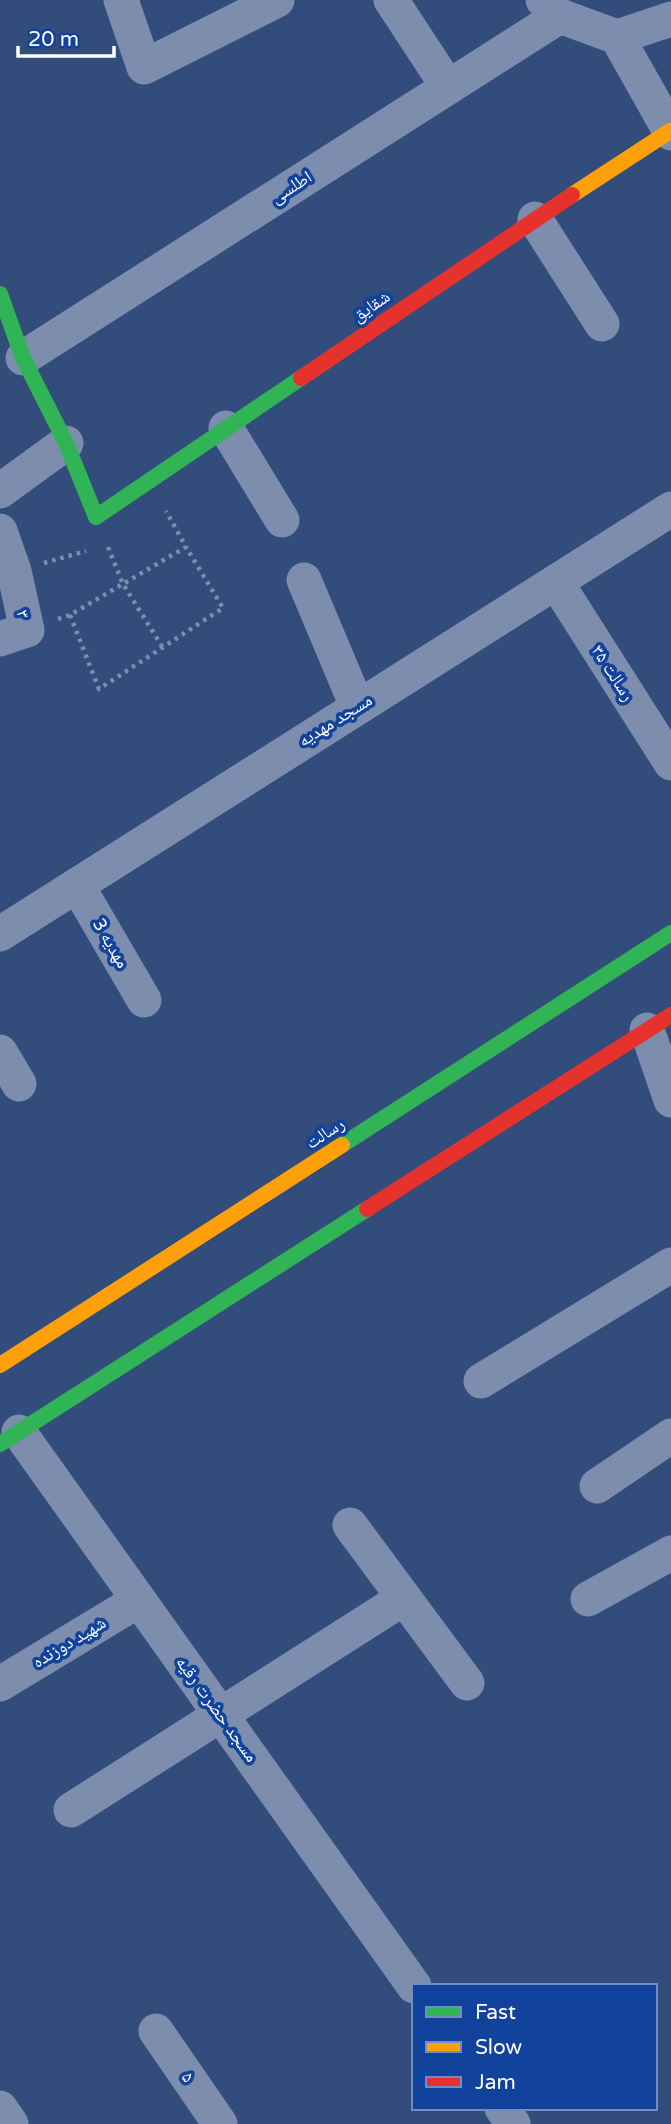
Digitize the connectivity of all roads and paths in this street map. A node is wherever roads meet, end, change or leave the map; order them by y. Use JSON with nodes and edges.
{"nodes":[{"id":1,"x":121,"y":0,"type":"edge"},
{"id":2,"x":277,"y":0,"type":"edge"},
{"id":3,"x":391,"y":0,"type":"edge"},
{"id":4,"x":552,"y":8,"type":"edge"},
{"id":5,"x":671,"y":19,"type":"edge"},
{"id":6,"x":618,"y":37,"type":"junction"},
{"id":7,"x":448,"y":87,"type":"junction"},
{"id":8,"x":671,"y":132,"type":"edge"},
{"id":9,"x":535,"y":219,"type":"junction"},
{"id":10,"x":0,"y":294,"type":"edge"},
{"id":11,"x":602,"y":324,"type":"dead end"},
{"id":12,"x":13,"y":346,"type":"edge"},
{"id":13,"x":226,"y":428,"type":"junction"},
{"id":14,"x":66,"y":443,"type":"junction"},
{"id":15,"x":148,"y":480,"type":"junction"},
{"id":16,"x":0,"y":491,"type":"edge"},
{"id":17,"x":671,"y":509,"type":"edge"},
{"id":18,"x":96,"y":517,"type":"junction"},
{"id":19,"x":282,"y":520,"type":"dead end"},
{"id":20,"x":0,"y":531,"type":"edge"},
{"id":21,"x":107,"y":545,"type":"junction"},
{"id":22,"x":186,"y":547,"type":"junction"},
{"id":23,"x":14,"y":572,"type":"junction"},
{"id":24,"x":304,"y":580,"type":"dead end"},
{"id":25,"x":556,"y":582,"type":"junction"},
{"id":26,"x":123,"y":584,"type":"junction"},
{"id":27,"x":70,"y":615,"type":"junction"},
{"id":28,"x":13,"y":634,"type":"edge"},
{"id":29,"x":163,"y":648,"type":"junction"},
{"id":30,"x":357,"y":706,"type":"junction"},
{"id":31,"x":671,"y":763,"type":"edge"},
{"id":32,"x":77,"y":885,"type":"junction"},
{"id":33,"x":671,"y":933,"type":"edge"},
{"id":34,"x":0,"y":934,"type":"edge"},
{"id":35,"x":144,"y":1000,"type":"dead end"},
{"id":36,"x":659,"y":1022,"type":"edge"},
{"id":37,"x":0,"y":1052,"type":"edge"},
{"id":38,"x":19,"y":1084,"type":"dead end"},
{"id":39,"x":671,"y":1100,"type":"edge"},
{"id":40,"x":671,"y":1265,"type":"edge"},
{"id":41,"x":0,"y":1365,"type":"edge"},
{"id":42,"x":481,"y":1381,"type":"dead end"},
{"id":43,"x":671,"y":1436,"type":"edge"},
{"id":44,"x":10,"y":1438,"type":"edge"},
{"id":45,"x":597,"y":1486,"type":"dead end"},
{"id":46,"x":350,"y":1525,"type":"dead end"},
{"id":47,"x":671,"y":1553,"type":"edge"},
{"id":48,"x":404,"y":1598,"type":"junction"},
{"id":49,"x":588,"y":1599,"type":"dead end"},
{"id":50,"x":139,"y":1600,"type":"junction"},
{"id":51,"x":467,"y":1683,"type":"dead end"},
{"id":52,"x":0,"y":1684,"type":"edge"},
{"id":53,"x":221,"y":1714,"type":"junction"},
{"id":54,"x":71,"y":1810,"type":"dead end"},
{"id":55,"x":413,"y":1984,"type":"edge"},
{"id":56,"x":156,"y":2031,"type":"dead end"},
{"id":57,"x":0,"y":2108,"type":"edge"},
{"id":58,"x":11,"y":2124,"type":"edge"},
{"id":59,"x":220,"y":2124,"type":"edge"}],
"edges":[{"from":1,"to":2,"type":"street"},
{"from":3,"to":7,"type":"street"},
{"from":4,"to":6,"type":"street"},
{"from":4,"to":7,"type":"street","name":"اطلسی"},
{"from":5,"to":6,"type":"street"},
{"from":6,"to":8,"type":"street"},
{"from":7,"to":12,"type":"street","name":"اطلسی"},
{"from":8,"to":9,"type":"main road","name":"شقایق"},
{"from":9,"to":11,"type":"street"},
{"from":9,"to":13,"type":"main road","name":"شقایق"},
{"from":10,"to":12,"type":"main road"},
{"from":12,"to":14,"type":"main road"},
{"from":13,"to":15,"type":"main road","name":"شقایق"},
{"from":13,"to":19,"type":"street"},
{"from":14,"to":16,"type":"street"},
{"from":14,"to":18,"type":"main road"},
{"from":15,"to":18,"type":"main road","name":"شقایق"},
{"from":15,"to":22,"type":"path"},
{"from":17,"to":25,"type":"street","name":"مسجد مهدیه"},
{"from":18,"to":21,"type":"path"},
{"from":20,"to":23,"type":"street","name":"۳"},
{"from":21,"to":23,"type":"path"},
{"from":21,"to":26,"type":"path"},
{"from":22,"to":26,"type":"path"},
{"from":22,"to":29,"type":"path"},
{"from":23,"to":28,"type":"street","name":"۳"},
{"from":24,"to":30,"type":"street"},
{"from":25,"to":30,"type":"street","name":"مسجد مهدیه"},
{"from":25,"to":31,"type":"street","name":"رسالت ۳۵"},
{"from":26,"to":27,"type":"path"},
{"from":26,"to":29,"type":"path"},
{"from":27,"to":28,"type":"path"},
{"from":27,"to":29,"type":"path"},
{"from":30,"to":32,"type":"street","name":"مسجد مهدیه"},
{"from":32,"to":34,"type":"street","name":"مسجد مهدیه"},
{"from":32,"to":35,"type":"street","name":"مهدیه 3"},
{"from":33,"to":41,"type":"main road","name":"رسالت"},
{"from":36,"to":39,"type":"street"},
{"from":36,"to":44,"type":"main road"},
{"from":37,"to":38,"type":"street"},
{"from":40,"to":42,"type":"street"},
{"from":43,"to":45,"type":"street"},
{"from":44,"to":50,"type":"street","name":"مسجد حضرت رقیه"},
{"from":46,"to":48,"type":"street"},
{"from":47,"to":49,"type":"street"},
{"from":48,"to":51,"type":"street"},
{"from":48,"to":53,"type":"street"},
{"from":50,"to":52,"type":"street","name":"شهید دوزنده"},
{"from":50,"to":53,"type":"street","name":"مسجد حضرت رقیه"},
{"from":53,"to":54,"type":"street"},
{"from":53,"to":55,"type":"street","name":"مسجد حضرت رقیه"},
{"from":56,"to":59,"type":"street","name":"۵"},
{"from":57,"to":58,"type":"street"}]}
